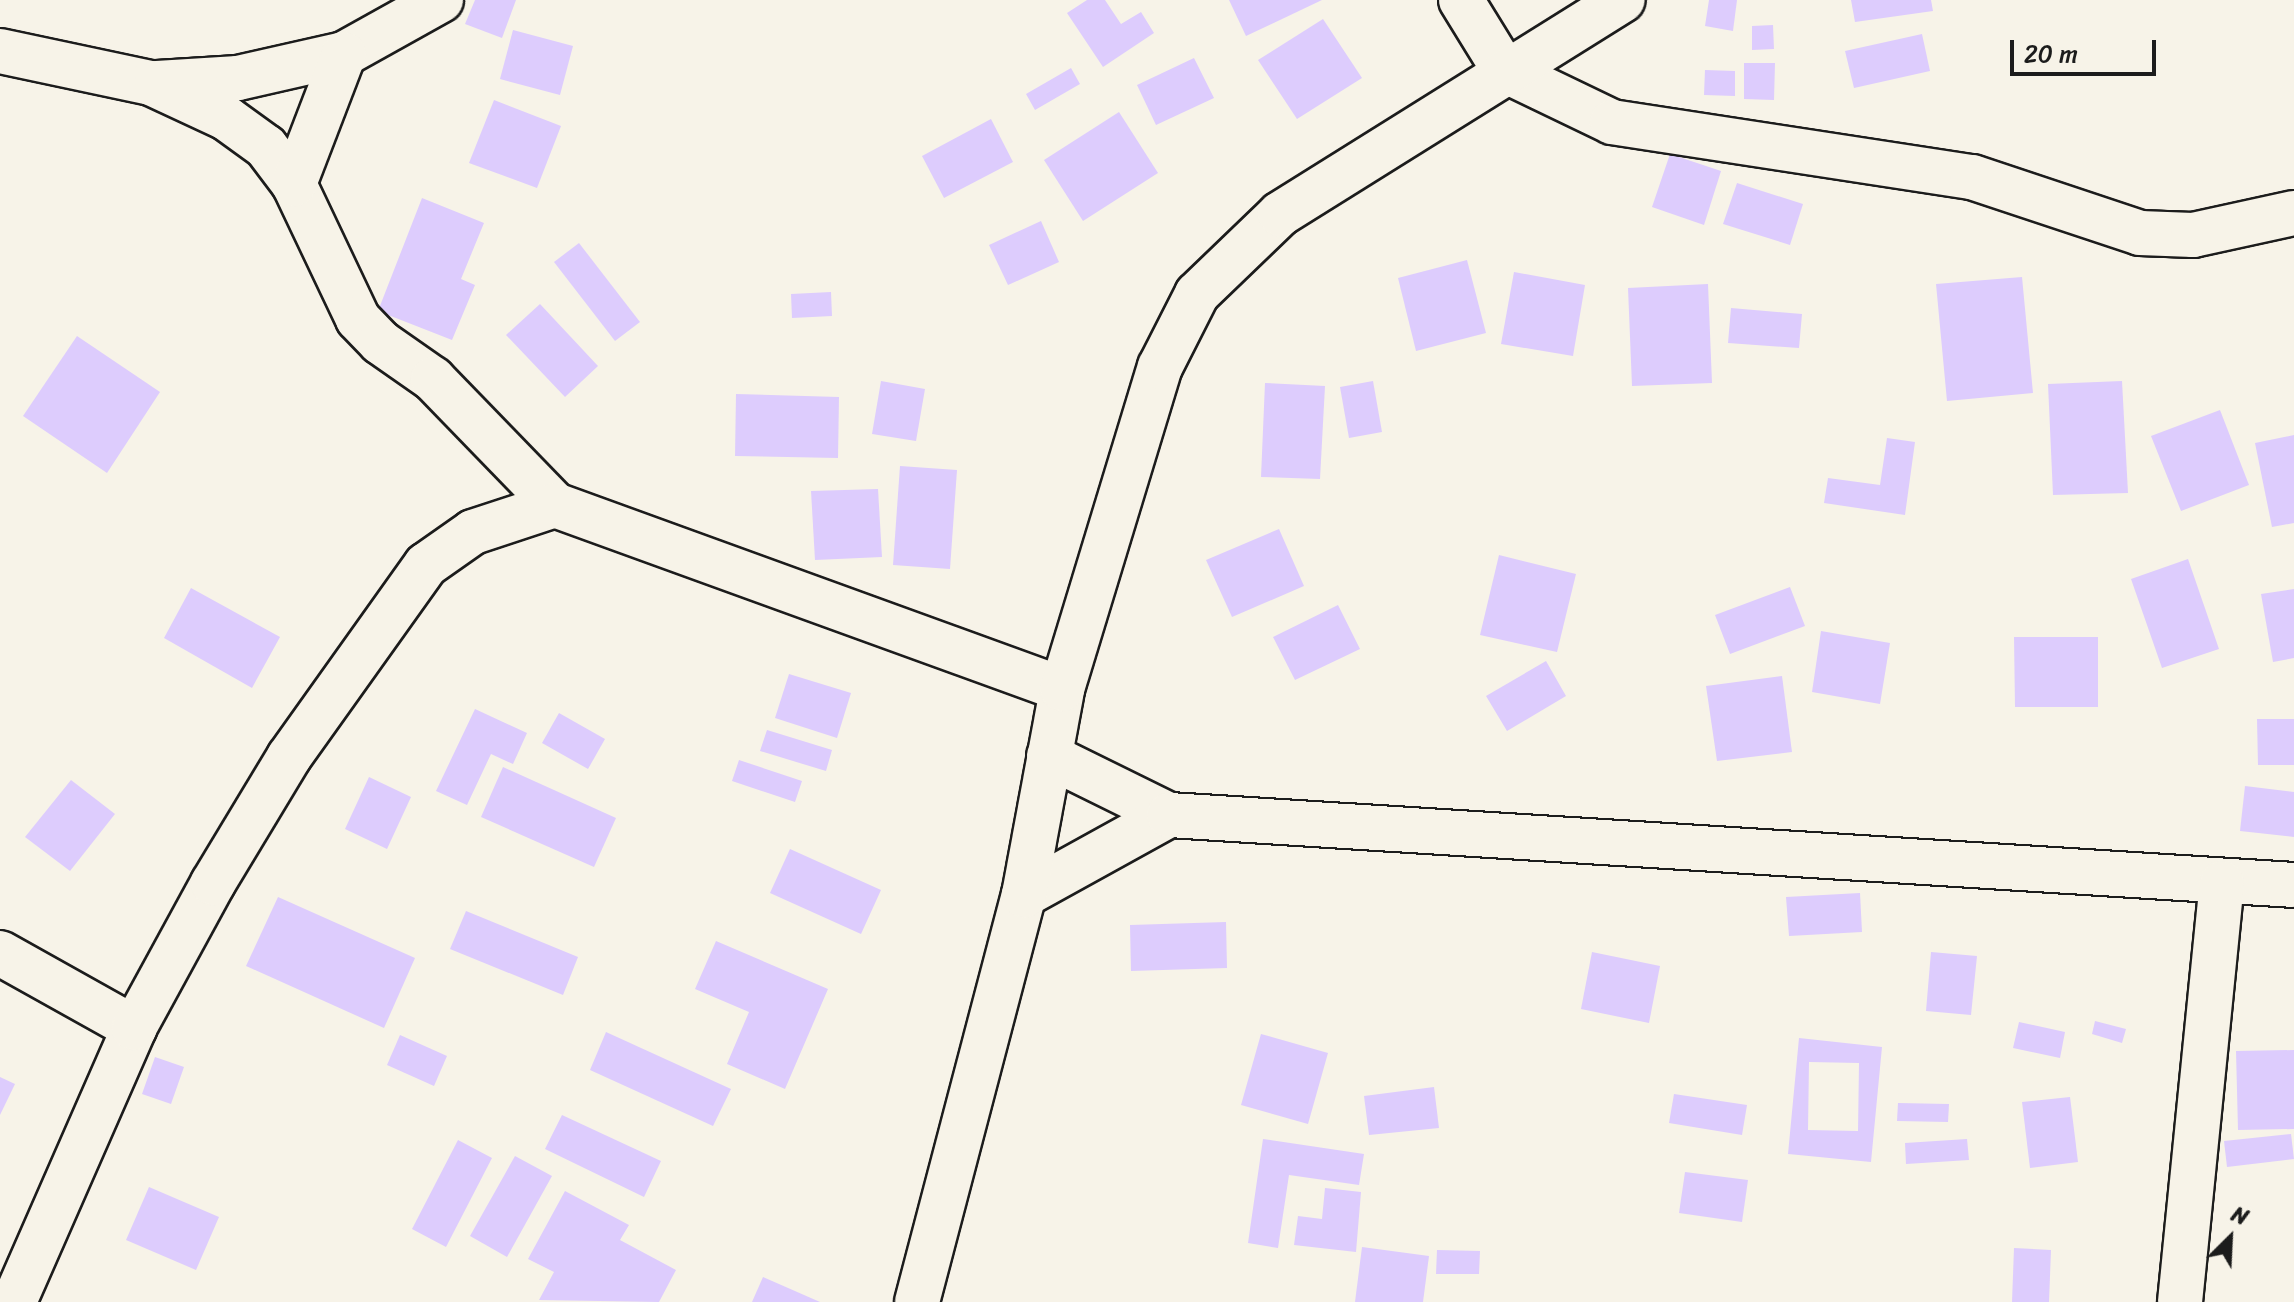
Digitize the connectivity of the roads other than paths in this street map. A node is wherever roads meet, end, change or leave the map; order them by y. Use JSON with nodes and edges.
{"nodes":[{"id":1,"x":441,"y":0,"type":"edge"},
{"id":2,"x":1461,"y":0,"type":"edge"},
{"id":3,"x":1623,"y":0,"type":"edge"},
{"id":4,"x":0,"y":51,"type":"edge"},
{"id":5,"x":344,"y":54,"type":"junction"},
{"id":6,"x":1504,"y":70,"type":"junction"},
{"id":7,"x":151,"y":83,"type":"junction"},
{"id":8,"x":294,"y":184,"type":"junction"},
{"id":9,"x":2294,"y":213,"type":"edge"},
{"id":10,"x":555,"y":505,"type":"junction"},
{"id":11,"x":1062,"y":689,"type":"junction"},
{"id":12,"x":1049,"y":756,"type":"junction"},
{"id":13,"x":1169,"y":815,"type":"junction"},
{"id":14,"x":2222,"y":883,"type":"junction"},
{"id":15,"x":2294,"y":885,"type":"edge"},
{"id":16,"x":1024,"y":895,"type":"junction"},
{"id":17,"x":0,"y":953,"type":"edge"},
{"id":18,"x":134,"y":1028,"type":"junction"},
{"id":19,"x":14,"y":1302,"type":"edge"},
{"id":20,"x":917,"y":1302,"type":"edge"},
{"id":21,"x":2180,"y":1302,"type":"edge"}],
"edges":[{"from":1,"to":5,"type":"street"},
{"from":2,"to":6,"type":"street"},
{"from":3,"to":6,"type":"street"},
{"from":4,"to":7,"type":"street"},
{"from":5,"to":7,"type":"street"},
{"from":5,"to":8,"type":"street"},
{"from":6,"to":9,"type":"street"},
{"from":6,"to":11,"type":"street"},
{"from":7,"to":8,"type":"street"},
{"from":8,"to":10,"type":"street"},
{"from":10,"to":11,"type":"street"},
{"from":10,"to":18,"type":"street"},
{"from":11,"to":12,"type":"street"},
{"from":12,"to":13,"type":"street"},
{"from":12,"to":16,"type":"street"},
{"from":13,"to":14,"type":"street"},
{"from":13,"to":16,"type":"street"},
{"from":14,"to":15,"type":"street"},
{"from":14,"to":21,"type":"street"},
{"from":16,"to":20,"type":"street"},
{"from":17,"to":18,"type":"street"},
{"from":18,"to":19,"type":"street"}]}
